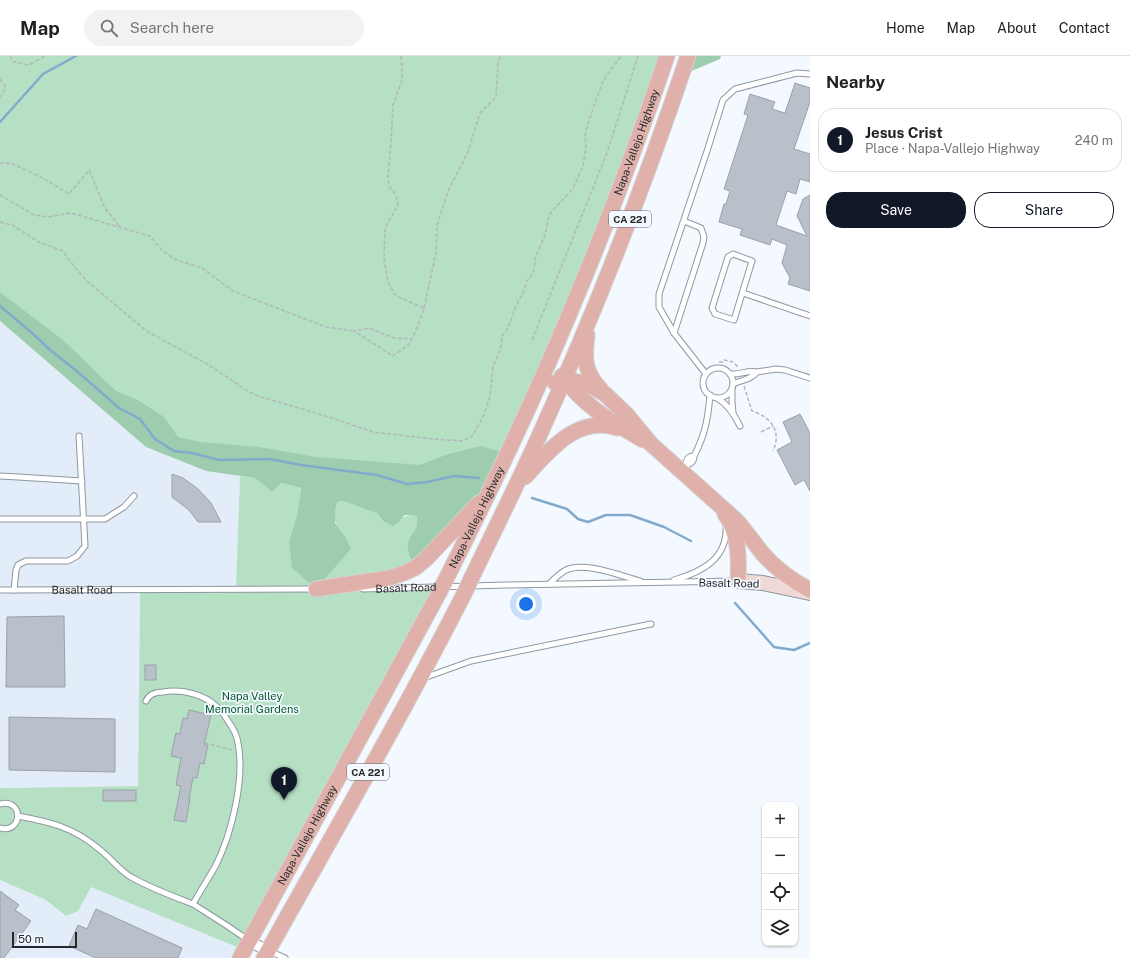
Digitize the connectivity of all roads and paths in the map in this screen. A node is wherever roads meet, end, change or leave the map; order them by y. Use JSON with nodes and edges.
{"nodes":[{"id":1,"x":10,"y":56,"type":"edge"},
{"id":2,"x":45,"y":56,"type":"edge"},
{"id":3,"x":401,"y":56,"type":"edge"},
{"id":4,"x":500,"y":56,"type":"edge"},
{"id":5,"x":622,"y":56,"type":"edge"},
{"id":6,"x":638,"y":56,"type":"edge"},
{"id":7,"x":667,"y":56,"type":"edge"},
{"id":8,"x":688,"y":56,"type":"edge"},
{"id":9,"x":810,"y":74,"type":"edge"},
{"id":10,"x":0,"y":79,"type":"edge"},
{"id":11,"x":0,"y":97,"type":"edge"},
{"id":12,"x":0,"y":163,"type":"edge"},
{"id":13,"x":0,"y":195,"type":"edge"},
{"id":14,"x":684,"y":221,"type":"junction"},
{"id":15,"x":0,"y":222,"type":"edge"},
{"id":16,"x":121,"y":228,"type":"junction"},
{"id":17,"x":743,"y":293,"type":"junction"},
{"id":18,"x":424,"y":308,"type":"junction"},
{"id":19,"x":810,"y":316,"type":"edge"},
{"id":20,"x":590,"y":319,"type":"junction"},
{"id":21,"x":354,"y":331,"type":"junction"},
{"id":22,"x":674,"y":333,"type":"junction"},
{"id":23,"x":412,"y":338,"type":"junction"},
{"id":24,"x":532,"y":340,"type":"dead end"},
{"id":25,"x":555,"y":346,"type":"junction"},
{"id":26,"x":719,"y":362,"type":"dead end"},
{"id":27,"x":739,"y":370,"type":"dead end"},
{"id":28,"x":757,"y":372,"type":"junction"},
{"id":29,"x":706,"y":374,"type":"junction"},
{"id":30,"x":730,"y":374,"type":"junction"},
{"id":31,"x":810,"y":378,"type":"edge"},
{"id":32,"x":564,"y":379,"type":"junction"},
{"id":33,"x":744,"y":384,"type":"dead end"},
{"id":34,"x":732,"y":386,"type":"junction"},
{"id":35,"x":535,"y":393,"type":"junction"},
{"id":36,"x":605,"y":394,"type":"junction"},
{"id":37,"x":710,"y":395,"type":"junction"},
{"id":38,"x":717,"y":398,"type":"junction"},
{"id":39,"x":733,"y":413,"type":"junction"},
{"id":40,"x":740,"y":426,"type":"dead end"},
{"id":41,"x":773,"y":426,"type":"junction"},
{"id":42,"x":761,"y":432,"type":"dead end"},
{"id":43,"x":630,"y":433,"type":"junction"},
{"id":44,"x":79,"y":436,"type":"dead end"},
{"id":45,"x":651,"y":444,"type":"junction"},
{"id":46,"x":773,"y":451,"type":"dead end"},
{"id":47,"x":684,"y":468,"type":"junction"},
{"id":48,"x":0,"y":476,"type":"edge"},
{"id":49,"x":82,"y":481,"type":"junction"},
{"id":50,"x":516,"y":486,"type":"junction"},
{"id":51,"x":490,"y":491,"type":"junction"},
{"id":52,"x":134,"y":496,"type":"dead end"},
{"id":53,"x":717,"y":504,"type":"junction"},
{"id":54,"x":0,"y":519,"type":"edge"},
{"id":55,"x":84,"y":519,"type":"junction"},
{"id":56,"x":738,"y":581,"type":"junction"},
{"id":57,"x":644,"y":582,"type":"junction"},
{"id":58,"x":667,"y":582,"type":"junction"},
{"id":59,"x":548,"y":584,"type":"junction"},
{"id":60,"x":316,"y":589,"type":"junction"},
{"id":61,"x":0,"y":590,"type":"edge"},
{"id":62,"x":14,"y":590,"type":"junction"},
{"id":63,"x":810,"y":591,"type":"edge"},
{"id":64,"x":651,"y":624,"type":"dead end"},
{"id":65,"x":419,"y":680,"type":"junction"},
{"id":66,"x":146,"y":701,"type":"dead end"},
{"id":67,"x":205,"y":743,"type":"dead end"},
{"id":68,"x":239,"y":752,"type":"junction"},
{"id":69,"x":0,"y":804,"type":"edge"},
{"id":70,"x":18,"y":816,"type":"junction"},
{"id":71,"x":0,"y":828,"type":"edge"},
{"id":72,"x":193,"y":904,"type":"junction"},
{"id":73,"x":249,"y":941,"type":"junction"},
{"id":74,"x":266,"y":954,"type":"edge"},
{"id":75,"x":240,"y":958,"type":"edge"},
{"id":76,"x":285,"y":958,"type":"edge"}],
"edges":[{"from":1,"to":2,"type":"path"},
{"from":3,"to":18,"type":"path"},
{"from":4,"to":18,"type":"path"},
{"from":5,"to":15,"type":"path"},
{"from":6,"to":24,"type":"path"},
{"from":7,"to":25,"type":"main road","name":"Napa-Vallejo Highway","number":"CA 221"},
{"from":8,"to":20,"type":"main road","name":"Napa-Vallejo Highway","number":"CA 221"},
{"from":9,"to":14,"type":"lane"},
{"from":10,"to":11,"type":"path"},
{"from":12,"to":16,"type":"path"},
{"from":13,"to":16,"type":"path"},
{"from":14,"to":22,"type":"lane"},
{"from":14,"to":22,"type":"lane"},
{"from":16,"to":21,"type":"path"},
{"from":17,"to":17,"type":"lane"},
{"from":17,"to":19,"type":"lane"},
{"from":18,"to":23,"type":"path"},
{"from":20,"to":32,"type":"main road","name":"Napa-Vallejo Highway","number":"CA 221"},
{"from":20,"to":36,"type":"main road"},
{"from":21,"to":23,"type":"path"},
{"from":21,"to":23,"type":"path"},
{"from":22,"to":29,"type":"lane"},
{"from":25,"to":32,"type":"main road"},
{"from":25,"to":35,"type":"main road","name":"Napa-Vallejo Highway","number":"CA 221"},
{"from":26,"to":27,"type":"path"},
{"from":28,"to":30,"type":"lane"},
{"from":28,"to":31,"type":"lane"},
{"from":28,"to":34,"type":"lane"},
{"from":29,"to":30,"type":"lane"},
{"from":29,"to":37,"type":"lane"},
{"from":30,"to":34,"type":"lane"},
{"from":32,"to":35,"type":"main road"},
{"from":32,"to":36,"type":"main road"},
{"from":32,"to":43,"type":"main road"},
{"from":32,"to":50,"type":"main road","name":"Napa-Vallejo Highway","number":"CA 221"},
{"from":33,"to":41,"type":"path"},
{"from":34,"to":38,"type":"lane"},
{"from":34,"to":39,"type":"lane"},
{"from":35,"to":51,"type":"main road","name":"Napa-Vallejo Highway","number":"CA 221"},
{"from":36,"to":45,"type":"main road"},
{"from":37,"to":38,"type":"lane"},
{"from":37,"to":47,"type":"lane"},
{"from":38,"to":39,"type":"lane"},
{"from":39,"to":40,"type":"lane"},
{"from":41,"to":42,"type":"path"},
{"from":41,"to":46,"type":"path"},
{"from":43,"to":45,"type":"main road"},
{"from":43,"to":50,"type":"main road"},
{"from":44,"to":49,"type":"lane"},
{"from":45,"to":47,"type":"main road"},
{"from":47,"to":53,"type":"main road"},
{"from":48,"to":49,"type":"lane"},
{"from":49,"to":55,"type":"lane"},
{"from":50,"to":65,"type":"main road","name":"Napa-Vallejo Highway","number":"CA 221"},
{"from":51,"to":60,"type":"main road"},
{"from":51,"to":73,"type":"main road","name":"Napa-Vallejo Highway","number":"CA 221"},
{"from":52,"to":55,"type":"lane"},
{"from":53,"to":56,"type":"main road"},
{"from":53,"to":58,"type":"lane"},
{"from":53,"to":63,"type":"main road"},
{"from":54,"to":55,"type":"lane"},
{"from":55,"to":62,"type":"lane"},
{"from":56,"to":58,"type":"lane","name":"Basalt Road"},
{"from":56,"to":63,"type":"street","name":"Basalt Road"},
{"from":57,"to":58,"type":"lane","name":"Basalt Road"},
{"from":57,"to":59,"type":"lane","name":"Basalt Road"},
{"from":57,"to":59,"type":"lane"},
{"from":59,"to":60,"type":"lane","name":"Basalt Road"},
{"from":60,"to":62,"type":"lane","name":"Basalt Road"},
{"from":61,"to":62,"type":"lane","name":"Basalt Road"},
{"from":64,"to":65,"type":"lane"},
{"from":65,"to":74,"type":"main road","name":"Napa-Vallejo Highway","number":"CA 221"},
{"from":66,"to":68,"type":"lane"},
{"from":67,"to":68,"type":"path"},
{"from":68,"to":72,"type":"lane"},
{"from":69,"to":70,"type":"lane"},
{"from":70,"to":71,"type":"lane"},
{"from":70,"to":72,"type":"lane"},
{"from":72,"to":73,"type":"lane"},
{"from":73,"to":74,"type":"street"},
{"from":73,"to":75,"type":"main road","name":"Napa-Vallejo Highway","number":"CA 221"},
{"from":74,"to":76,"type":"lane"}]}
